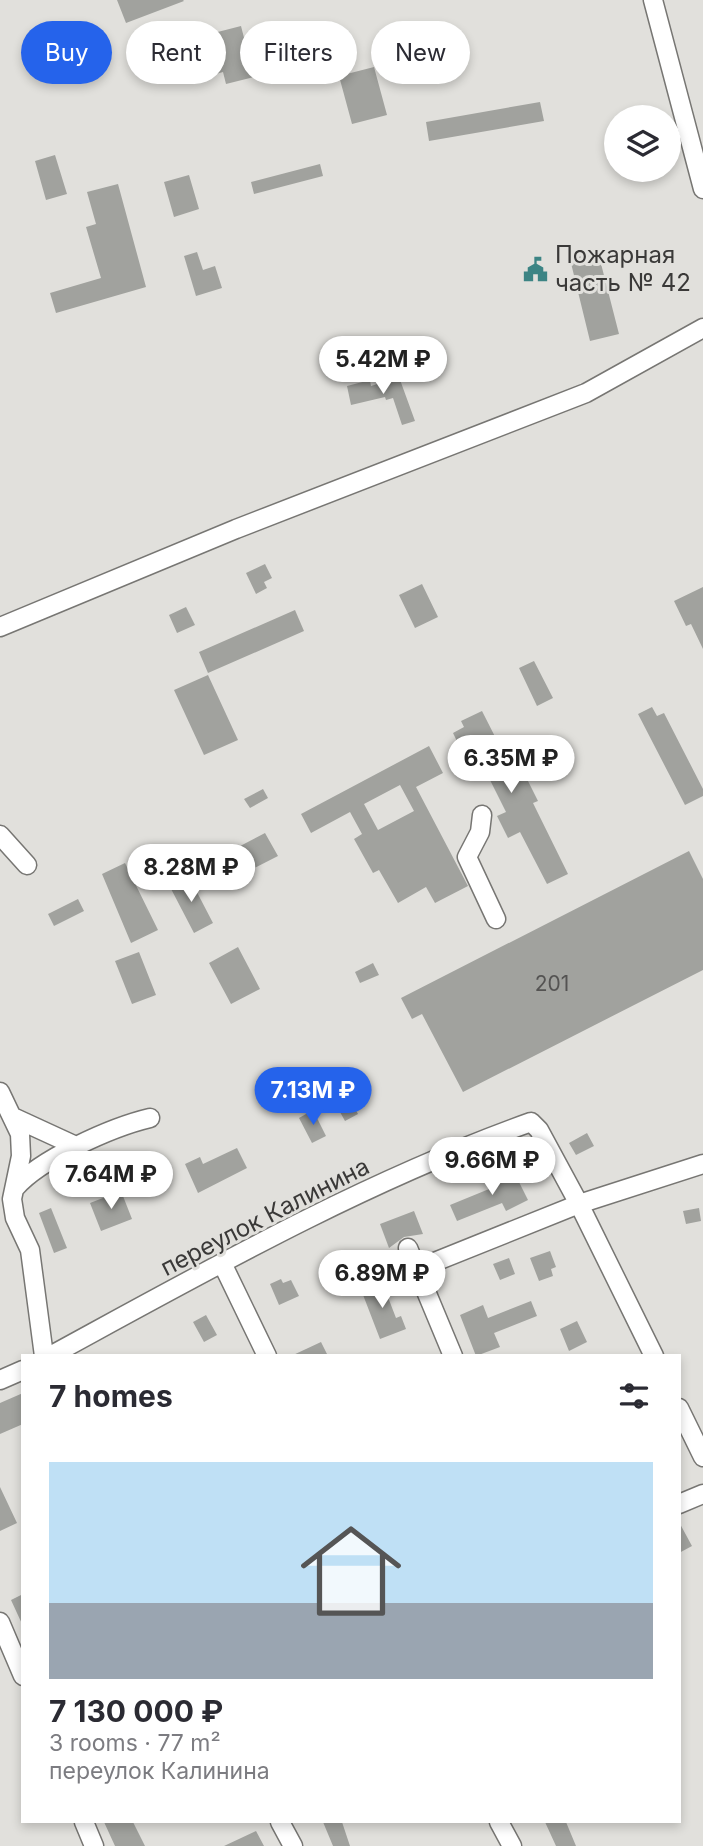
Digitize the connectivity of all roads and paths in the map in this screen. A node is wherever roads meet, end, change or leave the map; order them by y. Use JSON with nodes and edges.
{"nodes":[{"id":1,"x":653,"y":0,"type":"edge"},
{"id":2,"x":703,"y":189,"type":"edge"},
{"id":3,"x":703,"y":328,"type":"edge"},
{"id":4,"x":0,"y":627,"type":"edge"},
{"id":5,"x":482,"y":815,"type":"dead end"},
{"id":6,"x":0,"y":835,"type":"edge"},
{"id":7,"x":27,"y":865,"type":"dead end"},
{"id":8,"x":496,"y":919,"type":"dead end"},
{"id":9,"x":0,"y":1092,"type":"edge"},
{"id":10,"x":15,"y":1118,"type":"junction"},
{"id":11,"x":150,"y":1118,"type":"dead end"},
{"id":12,"x":78,"y":1147,"type":"junction"},
{"id":13,"x":703,"y":1164,"type":"edge"},
{"id":14,"x":14,"y":1189,"type":"junction"},
{"id":15,"x":579,"y":1204,"type":"junction"},
{"id":16,"x":408,"y":1248,"type":"dead end"},
{"id":17,"x":222,"y":1263,"type":"junction"},
{"id":18,"x":417,"y":1269,"type":"junction"},
{"id":19,"x":44,"y":1354,"type":"edge"},
{"id":20,"x":54,"y":1354,"type":"edge"},
{"id":21,"x":266,"y":1354,"type":"edge"},
{"id":22,"x":452,"y":1354,"type":"edge"},
{"id":23,"x":653,"y":1354,"type":"edge"},
{"id":24,"x":21,"y":1371,"type":"edge"},
{"id":25,"x":0,"y":1380,"type":"edge"},
{"id":26,"x":681,"y":1412,"type":"edge"},
{"id":27,"x":703,"y":1457,"type":"edge"},
{"id":28,"x":703,"y":1494,"type":"edge"},
{"id":29,"x":681,"y":1503,"type":"edge"},
{"id":30,"x":0,"y":1622,"type":"edge"},
{"id":31,"x":21,"y":1671,"type":"edge"},
{"id":32,"x":84,"y":1823,"type":"edge"},
{"id":33,"x":281,"y":1823,"type":"edge"},
{"id":34,"x":500,"y":1823,"type":"edge"},
{"id":35,"x":94,"y":1846,"type":"edge"},
{"id":36,"x":293,"y":1846,"type":"edge"},
{"id":37,"x":512,"y":1846,"type":"edge"}],
"edges":[{"from":1,"to":2,"type":"street"},
{"from":3,"to":4,"type":"street"},
{"from":5,"to":8,"type":"street"},
{"from":6,"to":7,"type":"street"},
{"from":9,"to":10,"type":"street"},
{"from":10,"to":12,"type":"street"},
{"from":10,"to":14,"type":"street"},
{"from":11,"to":12,"type":"street"},
{"from":12,"to":14,"type":"street"},
{"from":13,"to":15,"type":"street"},
{"from":14,"to":19,"type":"street"},
{"from":15,"to":17,"type":"street","name":"переулок Калинина"},
{"from":15,"to":18,"type":"street"},
{"from":15,"to":23,"type":"street"},
{"from":16,"to":18,"type":"street"},
{"from":17,"to":20,"type":"street","name":"переулок Калинина"},
{"from":17,"to":21,"type":"street"},
{"from":18,"to":22,"type":"street"},
{"from":24,"to":25,"type":"street"},
{"from":26,"to":27,"type":"street"},
{"from":28,"to":29,"type":"street"},
{"from":30,"to":31,"type":"street"},
{"from":32,"to":35,"type":"street"},
{"from":33,"to":36,"type":"street"},
{"from":34,"to":37,"type":"street"}]}
